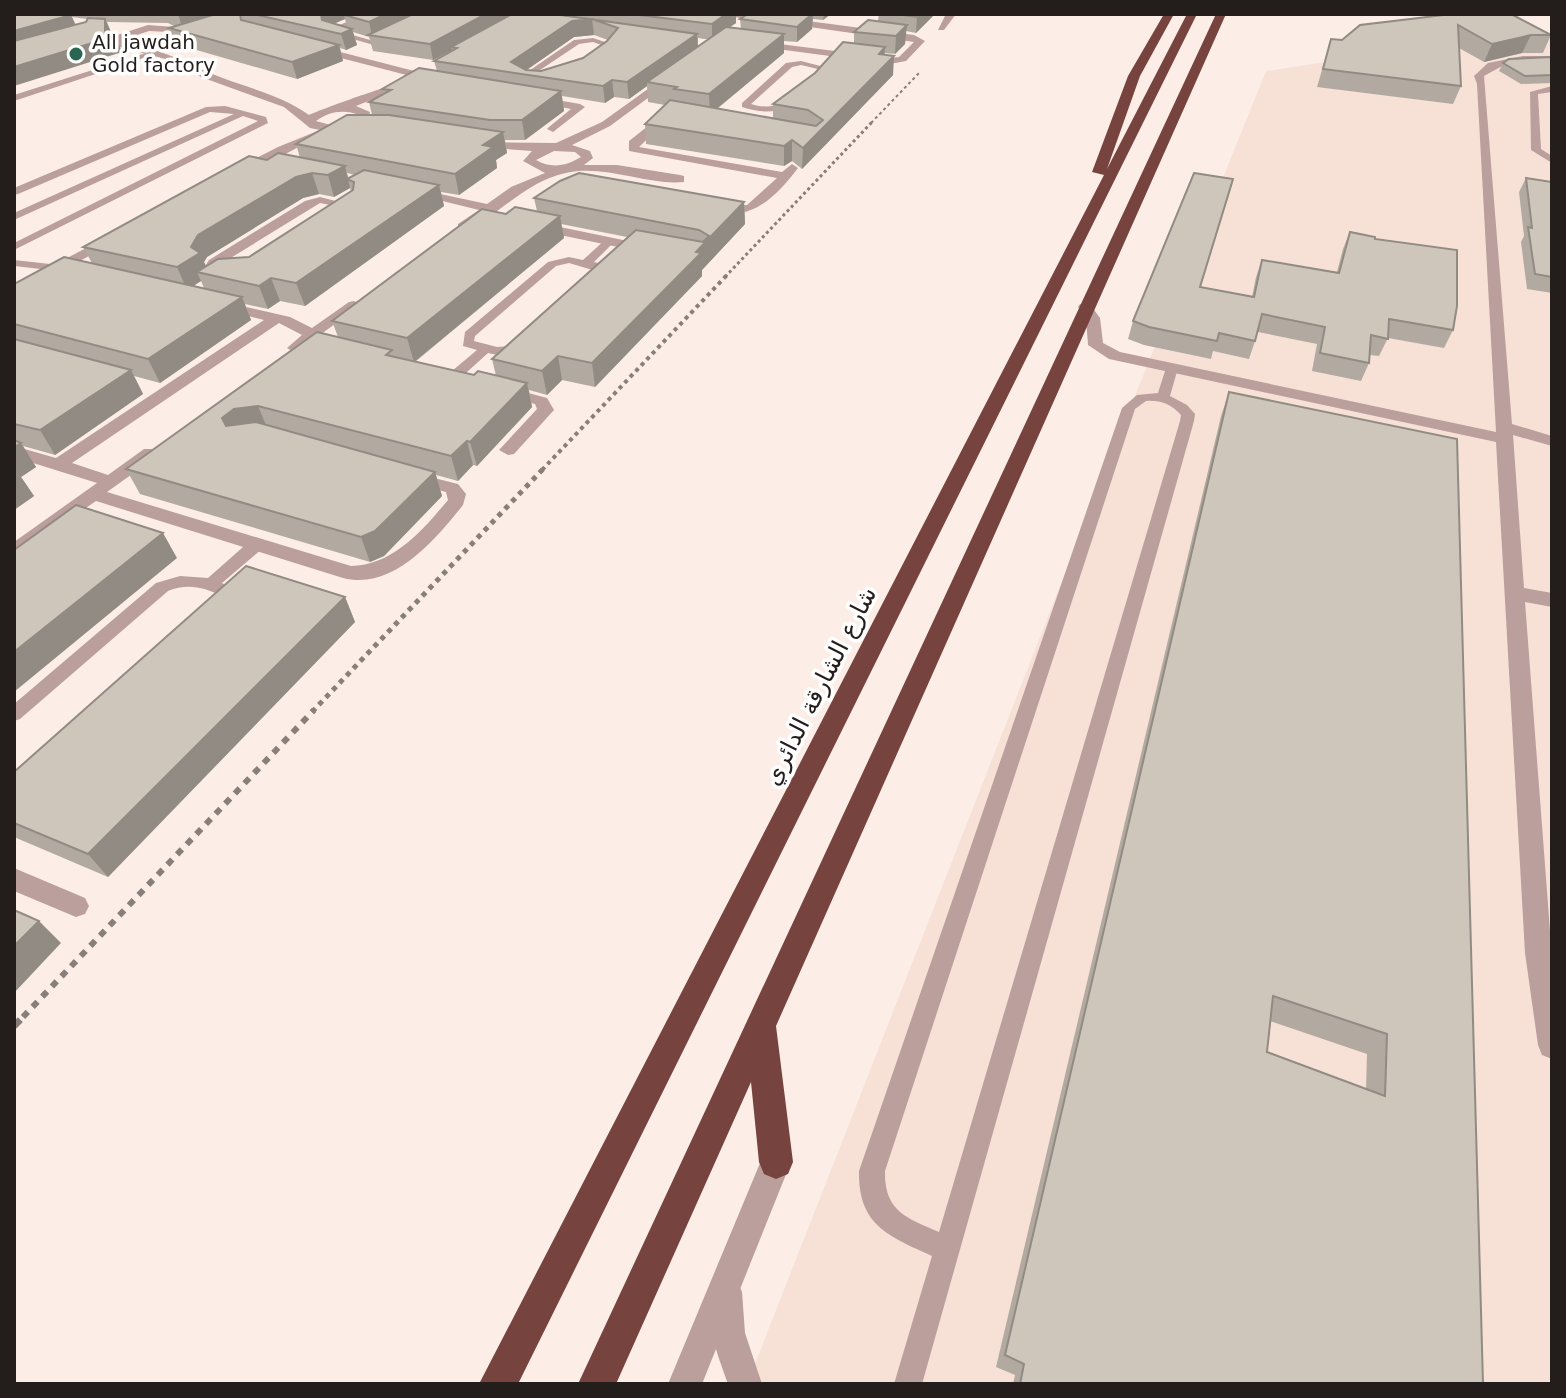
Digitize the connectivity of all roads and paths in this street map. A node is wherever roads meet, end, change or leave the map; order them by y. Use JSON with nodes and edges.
{"nodes":[{"id":1,"x":374,"y":14,"type":"edge"},
{"id":2,"x":716,"y":14,"type":"edge"},
{"id":3,"x":725,"y":14,"type":"edge"},
{"id":4,"x":951,"y":14,"type":"edge"},
{"id":5,"x":1169,"y":14,"type":"edge"},
{"id":6,"x":1192,"y":14,"type":"edge"},
{"id":7,"x":1221,"y":14,"type":"edge"},
{"id":8,"x":751,"y":20,"type":"edge"},
{"id":9,"x":783,"y":21,"type":"edge"},
{"id":10,"x":164,"y":28,"type":"junction"},
{"id":11,"x":587,"y":28,"type":"edge"},
{"id":12,"x":941,"y":28,"type":"dead end"},
{"id":13,"x":603,"y":36,"type":"junction"},
{"id":14,"x":386,"y":38,"type":"edge"},
{"id":15,"x":176,"y":39,"type":"junction"},
{"id":16,"x":738,"y":41,"type":"edge"},
{"id":17,"x":374,"y":44,"type":"junction"},
{"id":18,"x":305,"y":46,"type":"edge"},
{"id":19,"x":134,"y":48,"type":"junction"},
{"id":20,"x":155,"y":53,"type":"junction"},
{"id":21,"x":827,"y":53,"type":"junction"},
{"id":22,"x":346,"y":57,"type":"junction"},
{"id":23,"x":173,"y":58,"type":"junction"},
{"id":24,"x":1552,"y":60,"type":"edge"},
{"id":25,"x":814,"y":65,"type":"junction"},
{"id":26,"x":431,"y":68,"type":"edge"},
{"id":27,"x":921,"y":71,"type":"dead end"},
{"id":28,"x":678,"y":72,"type":"edge"},
{"id":29,"x":418,"y":79,"type":"junction"},
{"id":30,"x":535,"y":83,"type":"junction"},
{"id":31,"x":393,"y":89,"type":"junction"},
{"id":32,"x":1552,"y":89,"type":"edge"},
{"id":33,"x":520,"y":92,"type":"joint"},
{"id":34,"x":14,"y":98,"type":"edge"},
{"id":35,"x":277,"y":101,"type":"junction"},
{"id":36,"x":338,"y":108,"type":"junction"},
{"id":37,"x":629,"y":108,"type":"junction"},
{"id":38,"x":761,"y":110,"type":"junction"},
{"id":39,"x":654,"y":112,"type":"junction"},
{"id":40,"x":241,"y":114,"type":"junction"},
{"id":41,"x":682,"y":116,"type":"edge"},
{"id":42,"x":752,"y":118,"type":"edge"},
{"id":43,"x":371,"y":120,"type":"junction"},
{"id":44,"x":310,"y":122,"type":"junction"},
{"id":45,"x":606,"y":124,"type":"junction"},
{"id":46,"x":343,"y":128,"type":"junction"},
{"id":47,"x":553,"y":129,"type":"edge"},
{"id":48,"x":465,"y":141,"type":"edge"},
{"id":49,"x":494,"y":146,"type":"junction"},
{"id":50,"x":554,"y":147,"type":"junction"},
{"id":51,"x":282,"y":149,"type":"junction"},
{"id":52,"x":585,"y":152,"type":"junction"},
{"id":53,"x":1552,"y":160,"type":"edge"},
{"id":54,"x":258,"y":162,"type":"junction"},
{"id":55,"x":530,"y":162,"type":"junction"},
{"id":56,"x":286,"y":168,"type":"edge"},
{"id":57,"x":567,"y":169,"type":"junction"},
{"id":58,"x":632,"y":171,"type":"junction"},
{"id":59,"x":680,"y":179,"type":"dead end"},
{"id":60,"x":218,"y":183,"type":"edge"},
{"id":61,"x":399,"y":190,"type":"edge"},
{"id":62,"x":515,"y":190,"type":"junction"},
{"id":63,"x":14,"y":192,"type":"edge"},
{"id":64,"x":695,"y":206,"type":"edge"},
{"id":65,"x":485,"y":211,"type":"junction"},
{"id":66,"x":1090,"y":214,"type":"junction"},
{"id":67,"x":14,"y":220,"type":"edge"},
{"id":68,"x":45,"y":230,"type":"junction"},
{"id":69,"x":125,"y":233,"type":"edge"},
{"id":70,"x":454,"y":233,"type":"edge"},
{"id":71,"x":610,"y":241,"type":"junction"},
{"id":72,"x":14,"y":247,"type":"edge"},
{"id":73,"x":655,"y":250,"type":"edge"},
{"id":74,"x":586,"y":263,"type":"junction"},
{"id":75,"x":14,"y":265,"type":"edge"},
{"id":76,"x":59,"y":268,"type":"junction"},
{"id":77,"x":87,"y":274,"type":"edge"},
{"id":78,"x":224,"y":275,"type":"junction"},
{"id":79,"x":44,"y":276,"type":"junction"},
{"id":80,"x":212,"y":282,"type":"edge"},
{"id":81,"x":14,"y":292,"type":"edge"},
{"id":82,"x":364,"y":298,"type":"edge"},
{"id":83,"x":202,"y":301,"type":"edge"},
{"id":84,"x":1085,"y":307,"type":"junction"},
{"id":85,"x":276,"y":318,"type":"junction"},
{"id":86,"x":311,"y":341,"type":"junction"},
{"id":87,"x":485,"y":349,"type":"junction"},
{"id":88,"x":277,"y":361,"type":"edge"},
{"id":89,"x":1172,"y":368,"type":"junction"},
{"id":90,"x":458,"y":381,"type":"joint"},
{"id":91,"x":1163,"y":398,"type":"junction"},
{"id":92,"x":1505,"y":433,"type":"junction"},
{"id":93,"x":1552,"y":441,"type":"edge"},
{"id":94,"x":162,"y":444,"type":"edge"},
{"id":95,"x":508,"y":450,"type":"dead end"},
{"id":96,"x":14,"y":451,"type":"edge"},
{"id":97,"x":58,"y":465,"type":"junction"},
{"id":98,"x":385,"y":470,"type":"edge"},
{"id":99,"x":110,"y":481,"type":"junction"},
{"id":100,"x":93,"y":494,"type":"junction"},
{"id":101,"x":257,"y":544,"type":"junction"},
{"id":102,"x":14,"y":551,"type":"edge"},
{"id":103,"x":210,"y":585,"type":"junction"},
{"id":104,"x":1515,"y":593,"type":"junction"},
{"id":105,"x":1552,"y":600,"type":"edge"},
{"id":106,"x":215,"y":617,"type":"edge"},
{"id":107,"x":14,"y":714,"type":"edge"},
{"id":108,"x":14,"y":879,"type":"edge"},
{"id":109,"x":76,"y":906,"type":"dead end"},
{"id":110,"x":760,"y":1020,"type":"junction"},
{"id":111,"x":14,"y":1026,"type":"edge"},
{"id":112,"x":1552,"y":1045,"type":"edge"},
{"id":113,"x":776,"y":1162,"type":"joint"},
{"id":114,"x":947,"y":1249,"type":"junction"},
{"id":115,"x":724,"y":1288,"type":"junction"},
{"id":116,"x":498,"y":1384,"type":"edge"},
{"id":117,"x":597,"y":1384,"type":"edge"},
{"id":118,"x":685,"y":1384,"type":"edge"},
{"id":119,"x":745,"y":1384,"type":"edge"},
{"id":120,"x":908,"y":1384,"type":"edge"}],
"edges":[{"from":1,"to":17,"type":"street"},
{"from":2,"to":8,"type":"street"},
{"from":3,"to":8,"type":"street"},
{"from":4,"to":12,"type":"street"},
{"from":5,"to":66,"type":"highway"},
{"from":6,"to":66,"type":"highway","name":"شارع الشارقة الدائري"},
{"from":7,"to":84,"type":"highway"},
{"from":9,"to":21,"type":"street"},
{"from":10,"to":15,"type":"street"},
{"from":10,"to":15,"type":"street"},
{"from":10,"to":19,"type":"street"},
{"from":11,"to":13,"type":"street"},
{"from":13,"to":30,"type":"lane"},
{"from":13,"to":30,"type":"lane"},
{"from":14,"to":17,"type":"street"},
{"from":15,"to":19,"type":"street"},
{"from":15,"to":23,"type":"street"},
{"from":16,"to":21,"type":"street"},
{"from":17,"to":22,"type":"street"},
{"from":18,"to":22,"type":"street"},
{"from":19,"to":20,"type":"street"},
{"from":20,"to":23,"type":"street"},
{"from":20,"to":34,"type":"lane"},
{"from":21,"to":25,"type":"lane"},
{"from":22,"to":29,"type":"street"},
{"from":23,"to":35,"type":"street"},
{"from":24,"to":92,"type":"street"},
{"from":25,"to":38,"type":"lane"},
{"from":25,"to":38,"type":"lane"},
{"from":26,"to":29,"type":"street"},
{"from":27,"to":111,"type":"path"},
{"from":28,"to":37,"type":"street"},
{"from":29,"to":31,"type":"street"},
{"from":30,"to":33,"type":"lane"},
{"from":31,"to":36,"type":"street"},
{"from":31,"to":43,"type":"street"},
{"from":32,"to":53,"type":"lane"},
{"from":33,"to":47,"type":"street"},
{"from":35,"to":36,"type":"street"},
{"from":35,"to":44,"type":"street"},
{"from":36,"to":43,"type":"street"},
{"from":36,"to":44,"type":"street"},
{"from":37,"to":39,"type":"street"},
{"from":37,"to":45,"type":"street"},
{"from":38,"to":42,"type":"lane"},
{"from":39,"to":41,"type":"street"},
{"from":39,"to":64,"type":"street"},
{"from":40,"to":63,"type":"lane"},
{"from":40,"to":67,"type":"lane"},
{"from":40,"to":68,"type":"lane"},
{"from":43,"to":46,"type":"street"},
{"from":44,"to":46,"type":"street"},
{"from":44,"to":51,"type":"street"},
{"from":45,"to":50,"type":"street"},
{"from":45,"to":52,"type":"street"},
{"from":46,"to":51,"type":"street"},
{"from":48,"to":49,"type":"street"},
{"from":49,"to":50,"type":"street"},
{"from":49,"to":55,"type":"street"},
{"from":50,"to":52,"type":"street"},
{"from":50,"to":55,"type":"street"},
{"from":51,"to":54,"type":"street"},
{"from":52,"to":57,"type":"street"},
{"from":52,"to":58,"type":"street"},
{"from":54,"to":56,"type":"street"},
{"from":54,"to":60,"type":"street"},
{"from":55,"to":57,"type":"street"},
{"from":55,"to":62,"type":"street"},
{"from":57,"to":58,"type":"street"},
{"from":57,"to":62,"type":"street"},
{"from":58,"to":59,"type":"street"},
{"from":61,"to":65,"type":"street"},
{"from":62,"to":65,"type":"street"},
{"from":65,"to":70,"type":"street"},
{"from":65,"to":71,"type":"street"},
{"from":66,"to":116,"type":"highway","name":"شارع الشارقة الدائري"},
{"from":67,"to":68,"type":"lane"},
{"from":68,"to":72,"type":"lane"},
{"from":69,"to":76,"type":"street"},
{"from":71,"to":73,"type":"street"},
{"from":71,"to":74,"type":"lane"},
{"from":74,"to":87,"type":"lane"},
{"from":74,"to":87,"type":"lane"},
{"from":75,"to":76,"type":"lane"},
{"from":75,"to":79,"type":"lane"},
{"from":76,"to":77,"type":"street"},
{"from":76,"to":79,"type":"street"},
{"from":78,"to":78,"type":"lane"},
{"from":78,"to":80,"type":"lane"},
{"from":79,"to":81,"type":"street"},
{"from":82,"to":86,"type":"street"},
{"from":83,"to":85,"type":"street"},
{"from":84,"to":89,"type":"street"},
{"from":84,"to":110,"type":"highway"},
{"from":85,"to":86,"type":"street"},
{"from":85,"to":97,"type":"street"},
{"from":86,"to":88,"type":"street"},
{"from":87,"to":90,"type":"lane"},
{"from":89,"to":91,"type":"lane"},
{"from":89,"to":92,"type":"street"},
{"from":90,"to":95,"type":"street"},
{"from":91,"to":114,"type":"lane"},
{"from":91,"to":114,"type":"lane"},
{"from":92,"to":93,"type":"street"},
{"from":92,"to":104,"type":"street"},
{"from":94,"to":99,"type":"street"},
{"from":96,"to":97,"type":"street"},
{"from":97,"to":99,"type":"street"},
{"from":98,"to":101,"type":"street"},
{"from":99,"to":100,"type":"street"},
{"from":100,"to":101,"type":"street"},
{"from":100,"to":102,"type":"street"},
{"from":101,"to":103,"type":"lane"},
{"from":103,"to":106,"type":"lane"},
{"from":103,"to":107,"type":"lane"},
{"from":104,"to":105,"type":"street"},
{"from":104,"to":112,"type":"street"},
{"from":108,"to":109,"type":"street"},
{"from":110,"to":113,"type":"highway"},
{"from":110,"to":117,"type":"highway"},
{"from":113,"to":115,"type":"street"},
{"from":114,"to":120,"type":"lane"},
{"from":115,"to":118,"type":"street"},
{"from":115,"to":119,"type":"street"}]}
